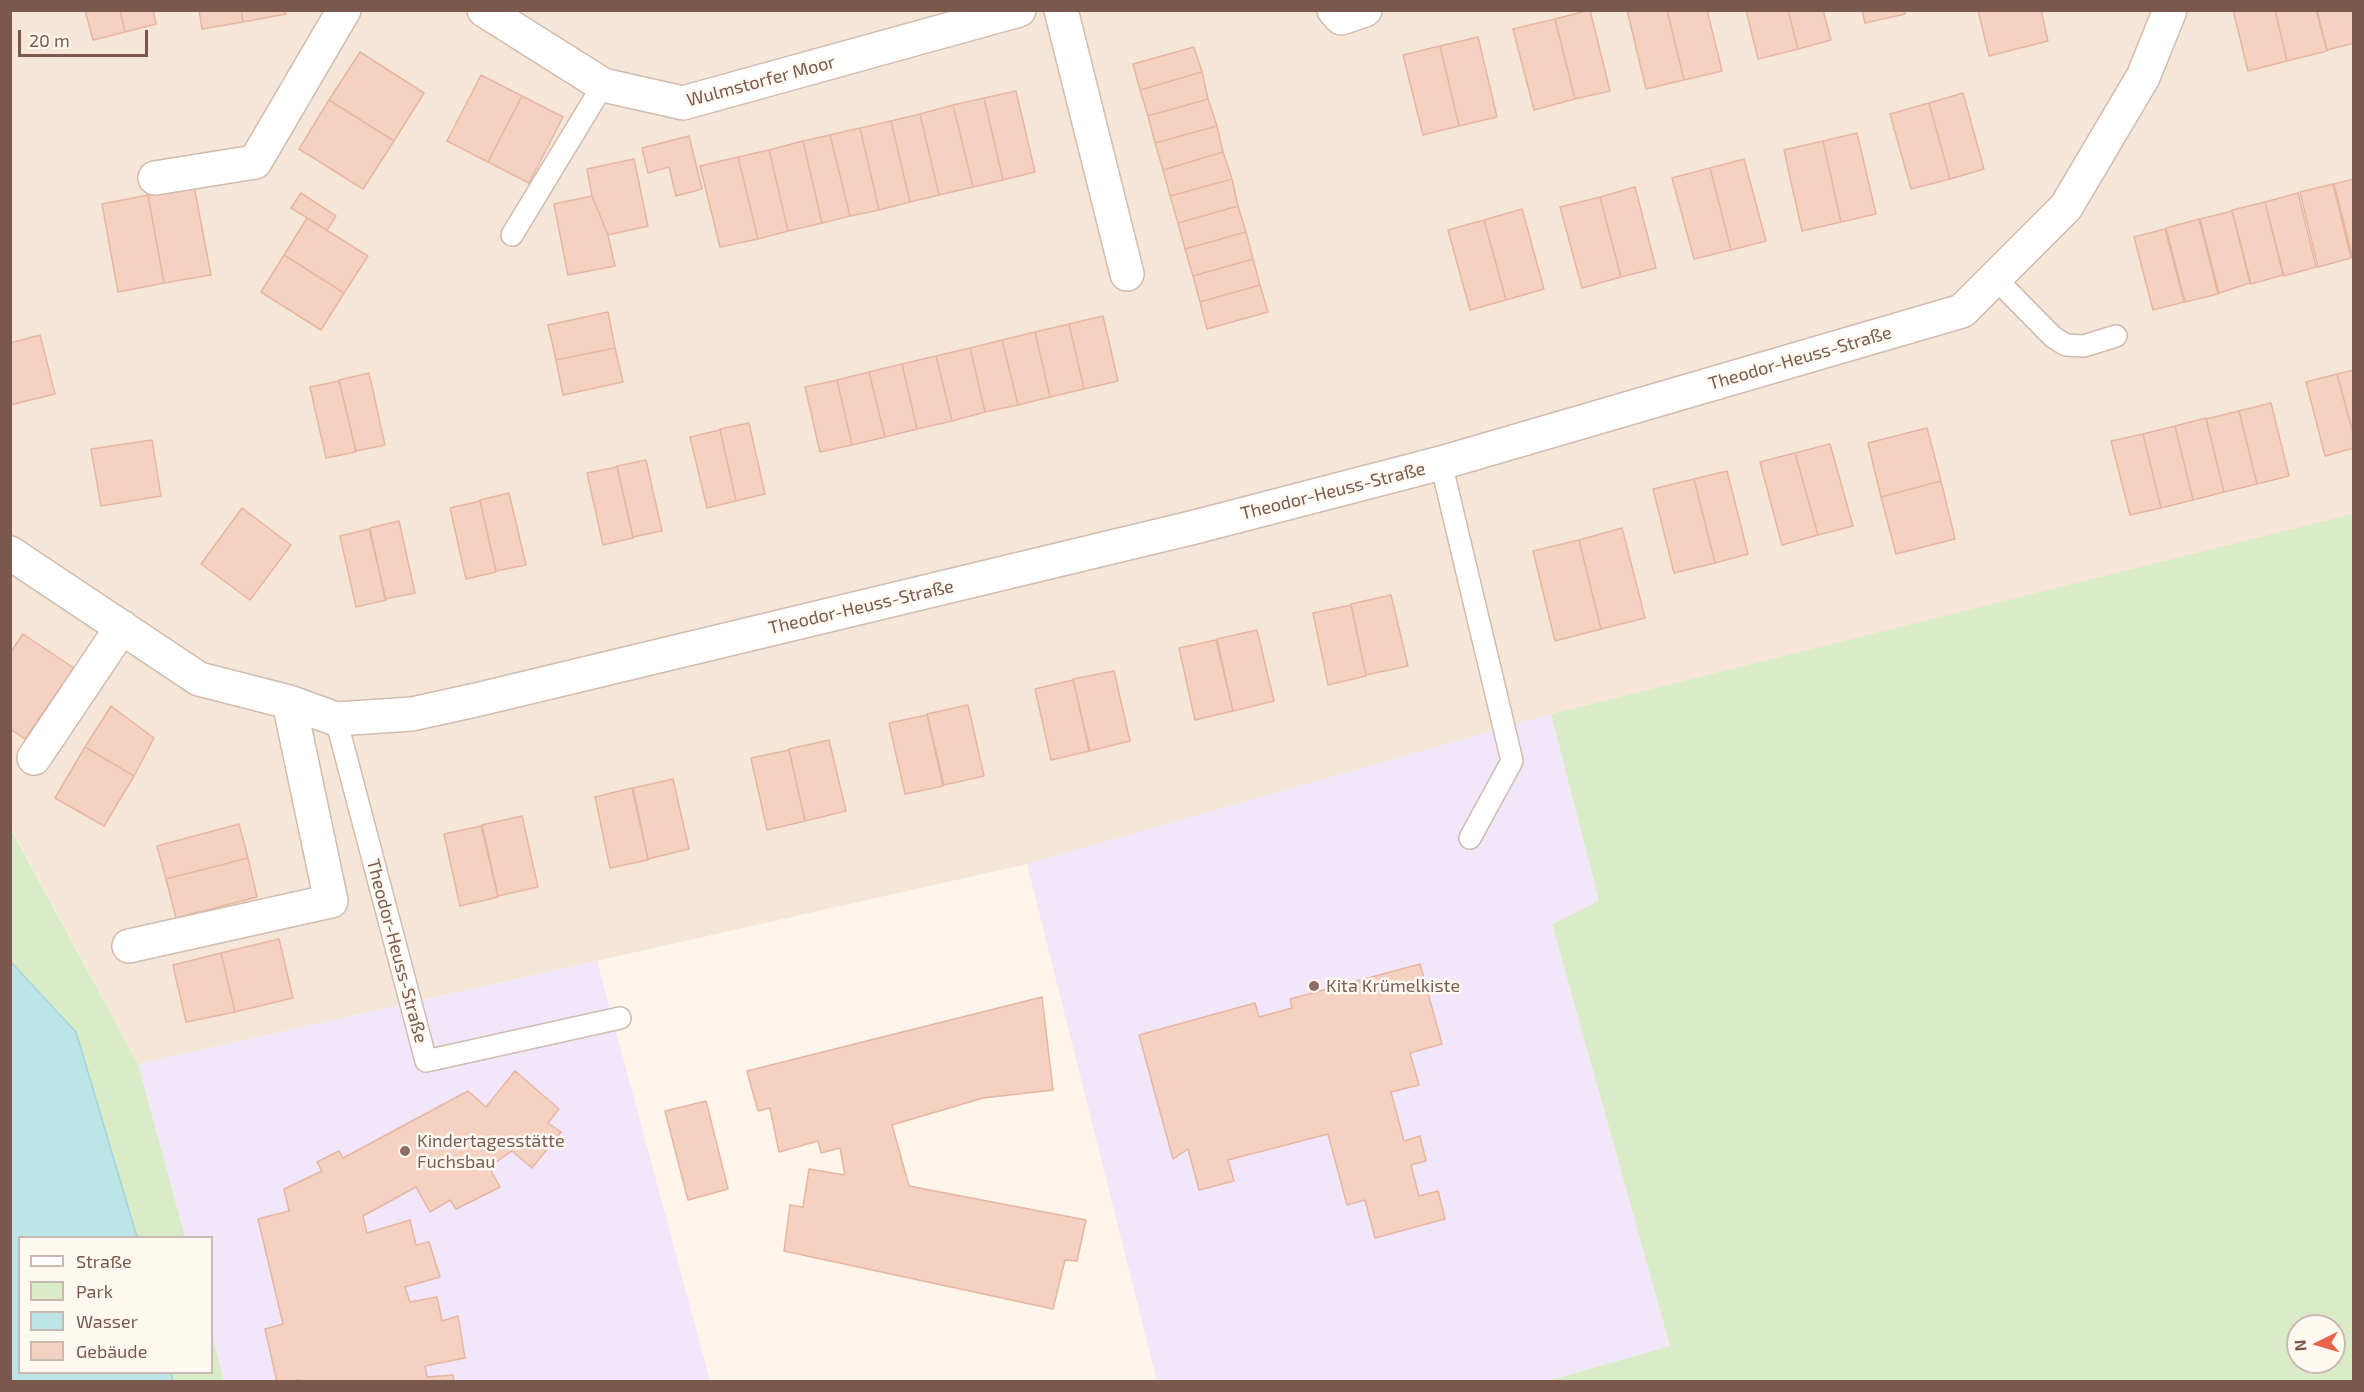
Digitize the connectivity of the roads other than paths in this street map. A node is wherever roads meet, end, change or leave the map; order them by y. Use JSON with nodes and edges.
{"nodes":[{"id":1,"x":344,"y":10,"type":"edge"},
{"id":2,"x":484,"y":10,"type":"edge"},
{"id":3,"x":1019,"y":10,"type":"edge"},
{"id":4,"x":1061,"y":10,"type":"edge"},
{"id":5,"x":1334,"y":10,"type":"edge"},
{"id":6,"x":1365,"y":10,"type":"edge"},
{"id":7,"x":2170,"y":10,"type":"edge"},
{"id":8,"x":603,"y":85,"type":"junction"},
{"id":9,"x":155,"y":177,"type":"dead end"},
{"id":10,"x":512,"y":235,"type":"dead end"},
{"id":11,"x":1127,"y":274,"type":"dead end"},
{"id":12,"x":1995,"y":278,"type":"junction"},
{"id":13,"x":2116,"y":336,"type":"dead end"},
{"id":14,"x":1441,"y":463,"type":"junction"},
{"id":15,"x":10,"y":553,"type":"edge"},
{"id":16,"x":122,"y":627,"type":"junction"},
{"id":17,"x":288,"y":702,"type":"junction"},
{"id":18,"x":336,"y":718,"type":"junction"},
{"id":19,"x":33,"y":759,"type":"dead end"},
{"id":20,"x":1470,"y":838,"type":"dead end"},
{"id":21,"x":129,"y":946,"type":"dead end"},
{"id":22,"x":620,"y":1018,"type":"dead end"}],
"edges":[{"from":1,"to":9,"type":"street"},
{"from":2,"to":8,"type":"street","name":"Wulmstorfer Moor"},
{"from":3,"to":8,"type":"street","name":"Wulmstorfer Moor"},
{"from":4,"to":11,"type":"street"},
{"from":5,"to":6,"type":"street"},
{"from":7,"to":12,"type":"street","name":"Theodor-Heuss-Straße"},
{"from":8,"to":10,"type":"lane"},
{"from":12,"to":13,"type":"lane"},
{"from":12,"to":14,"type":"street","name":"Theodor-Heuss-Straße"},
{"from":14,"to":18,"type":"street","name":"Theodor-Heuss-Straße"},
{"from":14,"to":20,"type":"lane"},
{"from":15,"to":16,"type":"street","name":"Theodor-Heuss-Straße"},
{"from":16,"to":17,"type":"street","name":"Theodor-Heuss-Straße"},
{"from":16,"to":19,"type":"street"},
{"from":17,"to":18,"type":"street","name":"Theodor-Heuss-Straße"},
{"from":17,"to":21,"type":"street"},
{"from":18,"to":22,"type":"lane","name":"Theodor-Heuss-Straße"}]}
